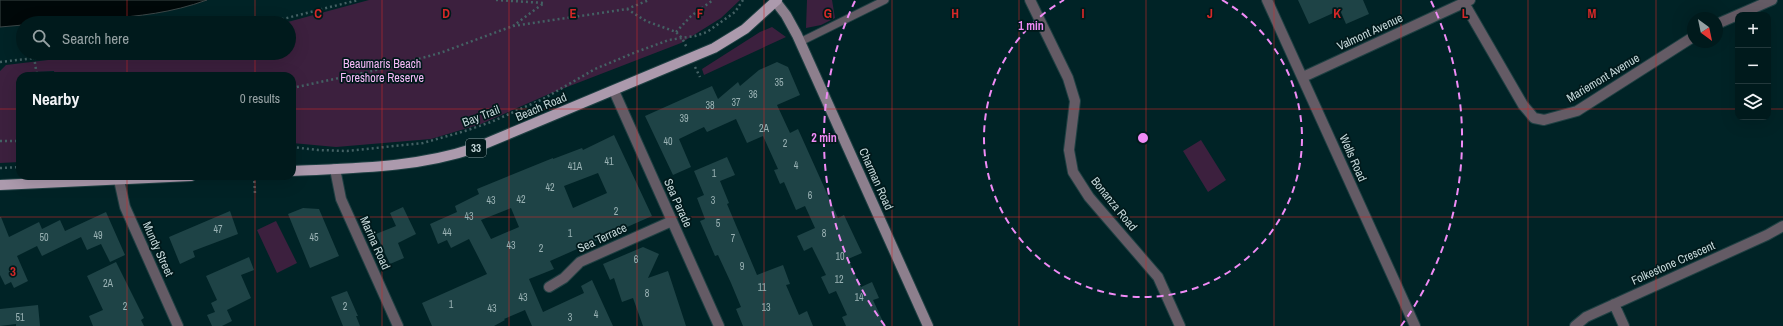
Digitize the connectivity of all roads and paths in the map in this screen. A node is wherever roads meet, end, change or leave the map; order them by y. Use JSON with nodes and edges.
{"nodes":[{"id":1,"x":358,"y":0,"type":"edge"},
{"id":2,"x":496,"y":0,"type":"edge"},
{"id":3,"x":649,"y":0,"type":"edge"},
{"id":4,"x":713,"y":0,"type":"edge"},
{"id":5,"x":743,"y":0,"type":"edge"},
{"id":6,"x":885,"y":0,"type":"edge"},
{"id":7,"x":1030,"y":0,"type":"edge"},
{"id":8,"x":1267,"y":0,"type":"edge"},
{"id":9,"x":1772,"y":0,"type":"edge"},
{"id":10,"x":776,"y":1,"type":"edge"},
{"id":11,"x":1467,"y":2,"type":"edge"},
{"id":12,"x":627,"y":9,"type":"junction"},
{"id":13,"x":295,"y":16,"type":"edge"},
{"id":14,"x":1723,"y":21,"type":"edge"},
{"id":15,"x":513,"y":26,"type":"junction"},
{"id":16,"x":676,"y":32,"type":"junction"},
{"id":17,"x":682,"y":38,"type":"junction"},
{"id":18,"x":1687,"y":41,"type":"edge"},
{"id":19,"x":800,"y":42,"type":"junction"},
{"id":20,"x":17,"y":60,"type":"edge"},
{"id":21,"x":34,"y":60,"type":"edge"},
{"id":22,"x":0,"y":62,"type":"edge"},
{"id":23,"x":36,"y":72,"type":"edge"},
{"id":24,"x":1303,"y":77,"type":"junction"},
{"id":25,"x":296,"y":87,"type":"edge"},
{"id":26,"x":614,"y":90,"type":"junction"},
{"id":27,"x":0,"y":141,"type":"edge"},
{"id":28,"x":16,"y":141,"type":"edge"},
{"id":29,"x":296,"y":147,"type":"edge"},
{"id":30,"x":16,"y":167,"type":"edge"},
{"id":31,"x":0,"y":168,"type":"edge"},
{"id":32,"x":335,"y":169,"type":"junction"},
{"id":33,"x":296,"y":171,"type":"edge"},
{"id":34,"x":119,"y":180,"type":"joint"},
{"id":35,"x":254,"y":180,"type":"edge"},
{"id":36,"x":0,"y":185,"type":"edge"},
{"id":37,"x":255,"y":194,"type":"dead end"},
{"id":38,"x":672,"y":221,"type":"junction"},
{"id":39,"x":1783,"y":226,"type":"edge"},
{"id":40,"x":549,"y":287,"type":"dead end"},
{"id":41,"x":1614,"y":304,"type":"junction"},
{"id":42,"x":178,"y":326,"type":"edge"},
{"id":43,"x":398,"y":326,"type":"edge"},
{"id":44,"x":719,"y":326,"type":"edge"},
{"id":45,"x":928,"y":326,"type":"edge"},
{"id":46,"x":1180,"y":326,"type":"edge"},
{"id":47,"x":1416,"y":326,"type":"edge"},
{"id":48,"x":1575,"y":326,"type":"edge"},
{"id":49,"x":1624,"y":326,"type":"edge"}],
"edges":[{"from":1,"to":13,"type":"path"},
{"from":2,"to":15,"type":"path"},
{"from":3,"to":12,"type":"path"},
{"from":4,"to":16,"type":"path"},
{"from":5,"to":17,"type":"path","name":"Bay Trail"},
{"from":6,"to":19,"type":"lane"},
{"from":7,"to":46,"type":"street","name":"Bonanza Road"},
{"from":8,"to":24,"type":"street","name":"Wells Road"},
{"from":9,"to":14,"type":"street"},
{"from":10,"to":19,"type":"main road","name":"Charman Road"},
{"from":10,"to":26,"type":"main road","name":"Beach Road","number":"33"},
{"from":11,"to":18,"type":"street","name":"Mariemont Avenue"},
{"from":11,"to":24,"type":"street","name":"Valmont Avenue"},
{"from":12,"to":15,"type":"path"},
{"from":12,"to":16,"type":"path"},
{"from":15,"to":25,"type":"path"},
{"from":16,"to":17,"type":"path"},
{"from":17,"to":29,"type":"path","name":"Bay Trail"},
{"from":19,"to":45,"type":"main road","name":"Charman Road"},
{"from":20,"to":22,"type":"path"},
{"from":21,"to":23,"type":"path"},
{"from":24,"to":47,"type":"street","name":"Wells Road"},
{"from":26,"to":32,"type":"main road","name":"Beach Road","number":"33"},
{"from":26,"to":38,"type":"street","name":"Sea Parade"},
{"from":27,"to":28,"type":"path"},
{"from":30,"to":31,"type":"path"},
{"from":32,"to":33,"type":"main road","name":"Beach Road","number":"33"},
{"from":32,"to":43,"type":"street","name":"Marina Road"},
{"from":34,"to":36,"type":"main road"},
{"from":34,"to":42,"type":"street","name":"Mundy Street"},
{"from":35,"to":37,"type":"path"},
{"from":38,"to":40,"type":"street","name":"Sea Terrace"},
{"from":38,"to":44,"type":"street","name":"Sea Parade"},
{"from":39,"to":41,"type":"street","name":"Folkestone Crescent"},
{"from":41,"to":48,"type":"street","name":"Folkestone Crescent"},
{"from":41,"to":49,"type":"street"}]}
